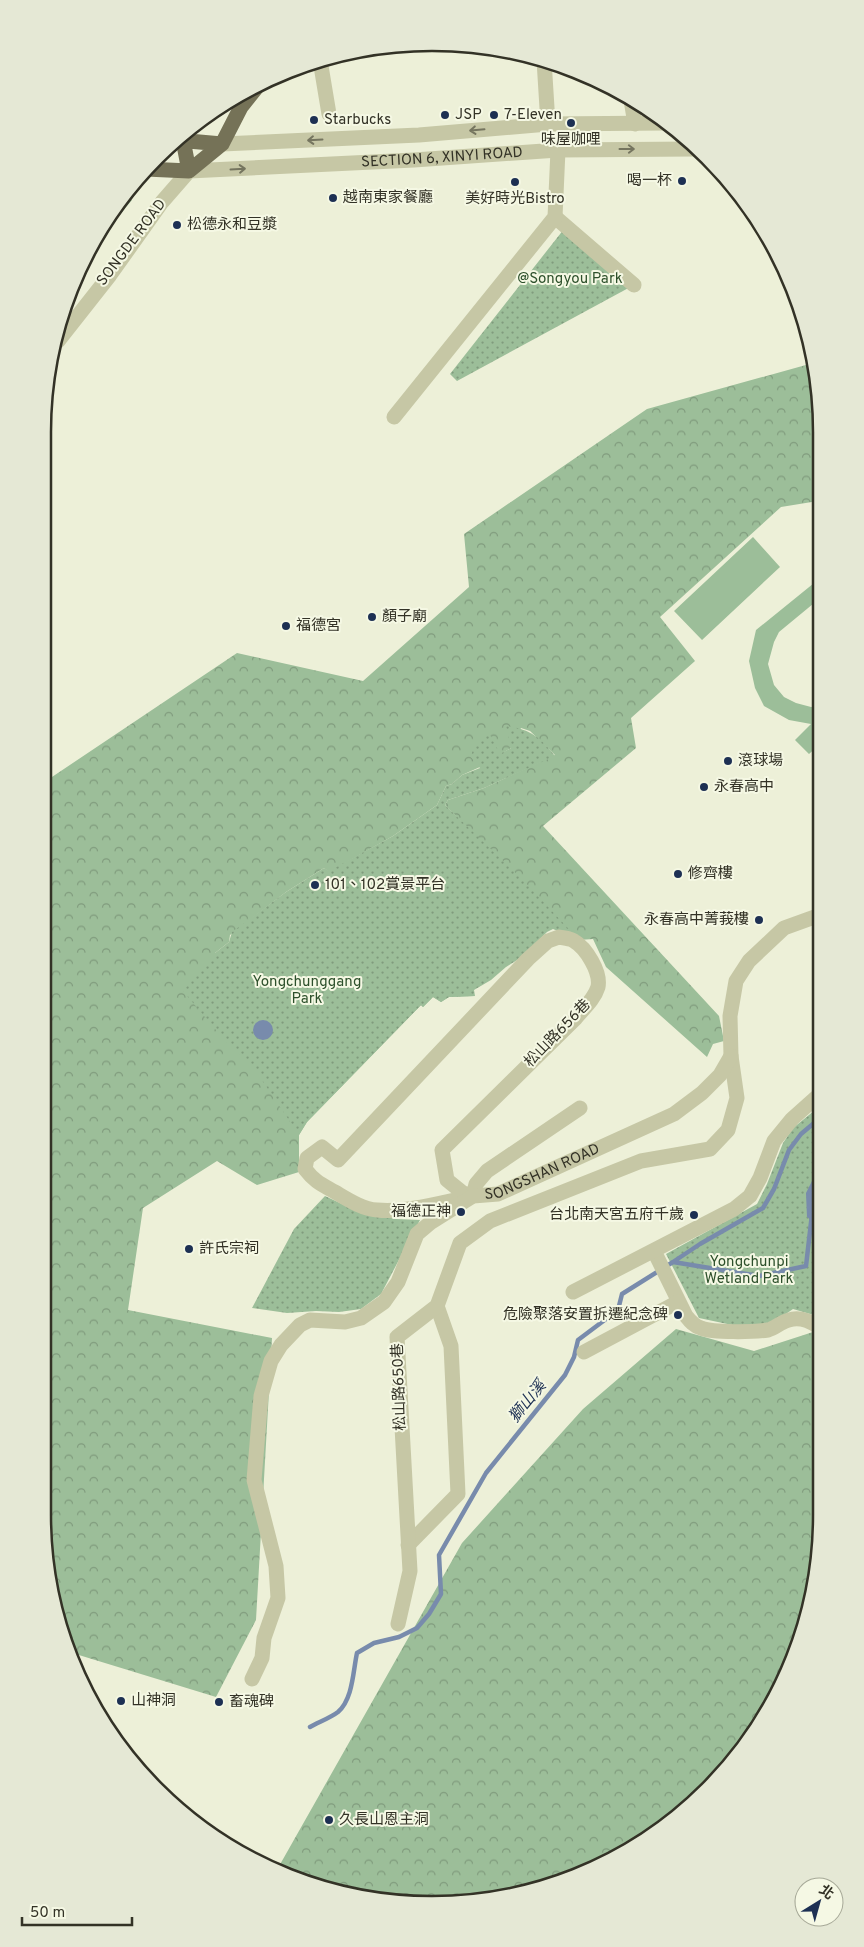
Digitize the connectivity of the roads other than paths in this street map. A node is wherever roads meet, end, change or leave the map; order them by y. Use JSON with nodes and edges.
{"nodes":[{"id":1,"x":321,"y":68,"type":"edge"},
{"id":2,"x":545,"y":68,"type":"edge"},
{"id":3,"x":248,"y":99,"type":"edge"},
{"id":4,"x":633,"y":109,"type":"edge"},
{"id":5,"x":329,"y":114,"type":"dead end"},
{"id":6,"x":655,"y":123,"type":"edge"},
{"id":7,"x":548,"y":124,"type":"junction"},
{"id":8,"x":635,"y":124,"type":"junction"},
{"id":9,"x":187,"y":141,"type":"edge"},
{"id":10,"x":222,"y":144,"type":"junction"},
{"id":11,"x":182,"y":145,"type":"edge"},
{"id":12,"x":686,"y":149,"type":"edge"},
{"id":13,"x":558,"y":150,"type":"junction"},
{"id":14,"x":157,"y":170,"type":"edge"},
{"id":15,"x":189,"y":171,"type":"junction"},
{"id":16,"x":555,"y":217,"type":"junction"},
{"id":17,"x":634,"y":285,"type":"dead end"},
{"id":18,"x":64,"y":334,"type":"edge"},
{"id":19,"x":394,"y":416,"type":"dead end"},
{"id":20,"x":813,"y":918,"type":"edge"},
{"id":21,"x":731,"y":1056,"type":"junction"},
{"id":22,"x":813,"y":1100,"type":"edge"},
{"id":23,"x":580,"y":1108,"type":"dead end"},
{"id":24,"x":447,"y":1180,"type":"junction"},
{"id":25,"x":472,"y":1196,"type":"junction"},
{"id":26,"x":445,"y":1201,"type":"junction"},
{"id":27,"x":439,"y":1218,"type":"junction"},
{"id":28,"x":654,"y":1251,"type":"junction"},
{"id":29,"x":573,"y":1292,"type":"dead end"},
{"id":30,"x":678,"y":1302,"type":"junction"},
{"id":31,"x":437,"y":1306,"type":"junction"},
{"id":32,"x":813,"y":1324,"type":"edge"},
{"id":33,"x":584,"y":1352,"type":"dead end"},
{"id":34,"x":408,"y":1544,"type":"junction"},
{"id":35,"x":398,"y":1624,"type":"dead end"},
{"id":36,"x":252,"y":1679,"type":"dead end"}],
"edges":[{"from":1,"to":5,"type":"street"},
{"from":2,"to":7,"type":"street"},
{"from":3,"to":10,"type":"main road","name":"SONGDE ROAD"},
{"from":4,"to":8,"type":"street"},
{"from":6,"to":8,"type":"street","name":"SECTION 6, XINYI ROAD"},
{"from":7,"to":8,"type":"street","name":"SECTION 6, XINYI ROAD"},
{"from":7,"to":10,"type":"street","name":"SECTION 6, XINYI ROAD","one_way":true},
{"from":9,"to":10,"type":"main road"},
{"from":10,"to":15,"type":"main road","name":"SONGDE ROAD"},
{"from":11,"to":15,"type":"main road"},
{"from":13,"to":12,"type":"street","name":"SECTION 6, XINYI ROAD","one_way":true},
{"from":15,"to":13,"type":"street","name":"SECTION 6, XINYI ROAD","one_way":true},
{"from":13,"to":16,"type":"street"},
{"from":14,"to":15,"type":"main road"},
{"from":15,"to":18,"type":"street","name":"SONGDE ROAD"},
{"from":16,"to":17,"type":"street"},
{"from":16,"to":19,"type":"street"},
{"from":20,"to":21,"type":"street"},
{"from":21,"to":25,"type":"street","name":"SONGSHAN ROAD"},
{"from":21,"to":31,"type":"street"},
{"from":22,"to":28,"type":"street"},
{"from":23,"to":25,"type":"street"},
{"from":24,"to":25,"type":"street"},
{"from":24,"to":26,"type":"street"},
{"from":24,"to":26,"type":"street","name":"松山路656巷"},
{"from":25,"to":26,"type":"street","name":"松山路656巷"},
{"from":25,"to":27,"type":"street","name":"SONGSHAN ROAD"},
{"from":26,"to":27,"type":"street"},
{"from":27,"to":36,"type":"street","name":"SONGSHAN ROAD"},
{"from":28,"to":29,"type":"street"},
{"from":28,"to":30,"type":"street"},
{"from":30,"to":32,"type":"street"},
{"from":30,"to":33,"type":"street"},
{"from":31,"to":34,"type":"street","name":"松山路650巷"},
{"from":31,"to":34,"type":"street"},
{"from":34,"to":35,"type":"street","name":"松山路650巷"}]}
